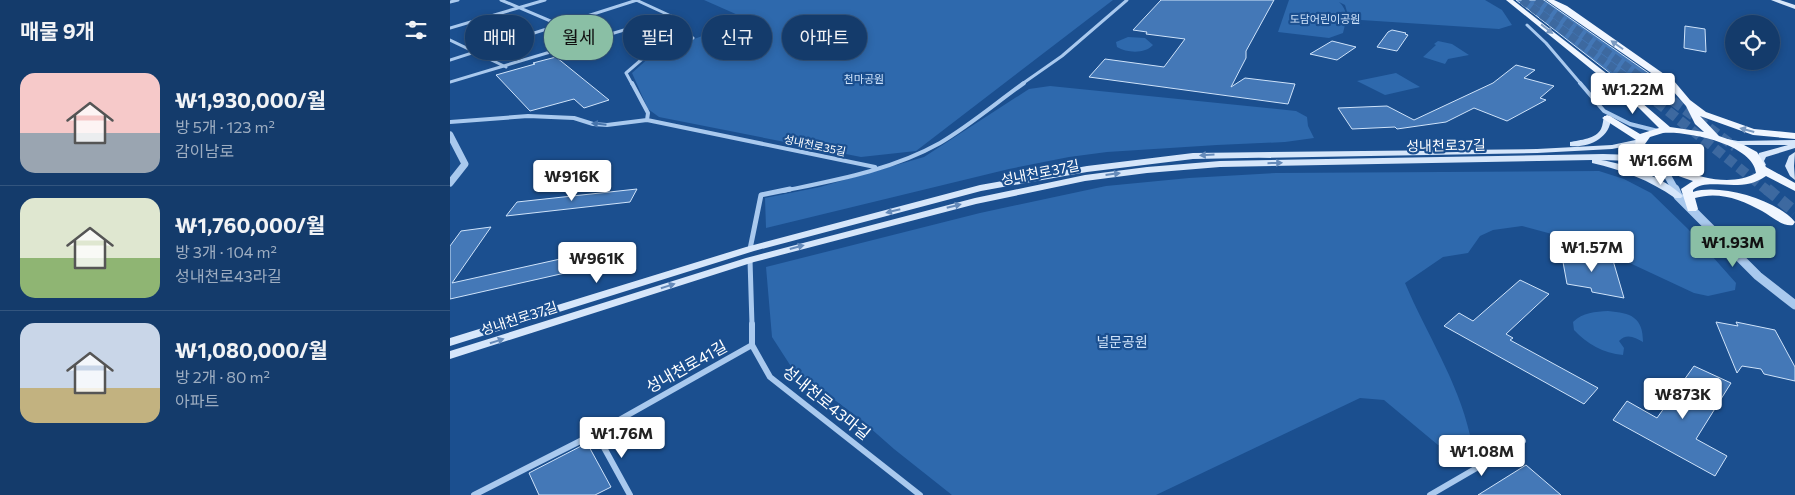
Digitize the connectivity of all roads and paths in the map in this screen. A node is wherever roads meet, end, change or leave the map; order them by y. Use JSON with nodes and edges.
{"nodes":[{"id":1,"x":458,"y":0,"type":"edge"},
{"id":2,"x":501,"y":0,"type":"edge"},
{"id":3,"x":545,"y":0,"type":"edge"},
{"id":4,"x":636,"y":0,"type":"edge"},
{"id":5,"x":1127,"y":0,"type":"edge"},
{"id":6,"x":1509,"y":0,"type":"edge"},
{"id":7,"x":1549,"y":0,"type":"edge"},
{"id":8,"x":1774,"y":0,"type":"edge"},
{"id":9,"x":450,"y":2,"type":"edge"},
{"id":10,"x":1795,"y":7,"type":"edge"},
{"id":11,"x":518,"y":8,"type":"junction"},
{"id":12,"x":589,"y":15,"type":"edge"},
{"id":13,"x":544,"y":18,"type":"edge"},
{"id":14,"x":1528,"y":25,"type":"dead end"},
{"id":15,"x":450,"y":28,"type":"edge"},
{"id":16,"x":613,"y":34,"type":"edge"},
{"id":17,"x":450,"y":40,"type":"edge"},
{"id":18,"x":465,"y":47,"type":"edge"},
{"id":19,"x":465,"y":55,"type":"edge"},
{"id":20,"x":544,"y":55,"type":"edge"},
{"id":21,"x":450,"y":60,"type":"edge"},
{"id":22,"x":492,"y":60,"type":"edge"},
{"id":23,"x":641,"y":60,"type":"edge"},
{"id":24,"x":506,"y":67,"type":"junction"},
{"id":25,"x":450,"y":82,"type":"edge"},
{"id":26,"x":1611,"y":82,"type":"junction"},
{"id":27,"x":1671,"y":83,"type":"junction"},
{"id":28,"x":1688,"y":102,"type":"junction"},
{"id":29,"x":1605,"y":115,"type":"junction"},
{"id":30,"x":647,"y":120,"type":"junction"},
{"id":31,"x":450,"y":122,"type":"edge"},
{"id":32,"x":1662,"y":131,"type":"junction"},
{"id":33,"x":450,"y":135,"type":"edge"},
{"id":34,"x":1795,"y":136,"type":"edge"},
{"id":35,"x":1641,"y":140,"type":"junction"},
{"id":36,"x":1721,"y":140,"type":"junction"},
{"id":37,"x":1795,"y":142,"type":"edge"},
{"id":38,"x":1795,"y":146,"type":"edge"},
{"id":39,"x":1537,"y":151,"type":"junction"},
{"id":40,"x":1795,"y":155,"type":"edge"},
{"id":41,"x":1352,"y":158,"type":"junction"},
{"id":42,"x":1571,"y":158,"type":"junction"},
{"id":43,"x":1659,"y":163,"type":"junction"},
{"id":44,"x":878,"y":167,"type":"junction"},
{"id":45,"x":1762,"y":167,"type":"junction"},
{"id":46,"x":459,"y":172,"type":"junction"},
{"id":47,"x":450,"y":174,"type":"edge"},
{"id":48,"x":1795,"y":177,"type":"edge"},
{"id":49,"x":1717,"y":182,"type":"junction"},
{"id":50,"x":450,"y":183,"type":"edge"},
{"id":51,"x":1795,"y":188,"type":"edge"},
{"id":52,"x":1683,"y":197,"type":"junction"},
{"id":53,"x":1692,"y":209,"type":"joint"},
{"id":54,"x":1792,"y":224,"type":"edge"},
{"id":55,"x":750,"y":255,"type":"junction"},
{"id":56,"x":1795,"y":305,"type":"edge"},
{"id":57,"x":450,"y":342,"type":"edge"},
{"id":58,"x":752,"y":345,"type":"junction"},
{"id":59,"x":450,"y":355,"type":"edge"},
{"id":60,"x":596,"y":433,"type":"junction"},
{"id":61,"x":1523,"y":441,"type":"dead end"},
{"id":62,"x":474,"y":495,"type":"edge"},
{"id":63,"x":630,"y":495,"type":"edge"},
{"id":64,"x":920,"y":495,"type":"edge"},
{"id":65,"x":1430,"y":495,"type":"edge"}],
"edges":[{"from":1,"to":9,"type":"street"},
{"from":2,"to":11,"type":"street"},
{"from":3,"to":11,"type":"street"},
{"from":4,"to":12,"type":"street"},
{"from":4,"to":16,"type":"street"},
{"from":5,"to":44,"type":"street","name":"성내천로35길"},
{"from":6,"to":26,"type":"main road","one_way":true},
{"from":27,"to":7,"type":"main road","one_way":true},
{"from":8,"to":10,"type":"main road"},
{"from":11,"to":13,"type":"street"},
{"from":11,"to":15,"type":"street"},
{"from":14,"to":29,"type":"street"},
{"from":17,"to":18,"type":"street"},
{"from":19,"to":21,"type":"street"},
{"from":20,"to":24,"type":"street"},
{"from":22,"to":24,"type":"street"},
{"from":23,"to":30,"type":"street"},
{"from":24,"to":25,"type":"street"},
{"from":26,"to":27,"type":"main road"},
{"from":26,"to":32,"type":"main road"},
{"from":27,"to":28,"type":"main road"},
{"from":34,"to":28,"type":"main road","one_way":true},
{"from":28,"to":36,"type":"main road"},
{"from":29,"to":32,"type":"street"},
{"from":29,"to":35,"type":"main road"},
{"from":29,"to":39,"type":"main road"},
{"from":30,"to":31,"type":"street","name":"성내천로35길","one_way":true},
{"from":30,"to":44,"type":"street","name":"성내천로35길"},
{"from":32,"to":35,"type":"main road"},
{"from":32,"to":36,"type":"main road"},
{"from":33,"to":46,"type":"street"},
{"from":35,"to":39,"type":"main road","name":"성내천로37길"},
{"from":35,"to":43,"type":"main road"},
{"from":36,"to":37,"type":"main road"},
{"from":36,"to":45,"type":"main road"},
{"from":38,"to":45,"type":"main road"},
{"from":39,"to":41,"type":"main road","name":"성내천로37길"},
{"from":40,"to":48,"type":"main road"},
{"from":41,"to":42,"type":"main road","name":"성내천로37길"},
{"from":41,"to":55,"type":"main road","name":"성내천로37길"},
{"from":42,"to":43,"type":"main road","name":"성내천로37길"},
{"from":42,"to":52,"type":"main road"},
{"from":43,"to":49,"type":"main road"},
{"from":43,"to":52,"type":"street"},
{"from":44,"to":55,"type":"street","name":"성내천로43마길"},
{"from":45,"to":49,"type":"main road"},
{"from":45,"to":51,"type":"main road"},
{"from":46,"to":47,"type":"street"},
{"from":46,"to":50,"type":"street"},
{"from":49,"to":52,"type":"main road"},
{"from":49,"to":54,"type":"main road"},
{"from":52,"to":53,"type":"main road"},
{"from":52,"to":54,"type":"main road"},
{"from":53,"to":56,"type":"street"},
{"from":55,"to":57,"type":"main road","name":"성내천로37길"},
{"from":55,"to":58,"type":"street","name":"성내천로43마길"},
{"from":59,"to":55,"type":"main road","name":"성내천로37길","one_way":true},
{"from":58,"to":60,"type":"street","name":"성내천로41길"},
{"from":58,"to":64,"type":"street","name":"성내천로43마길"},
{"from":60,"to":62,"type":"street","name":"성내천로41길"},
{"from":60,"to":63,"type":"street"},
{"from":61,"to":65,"type":"street"}]}
